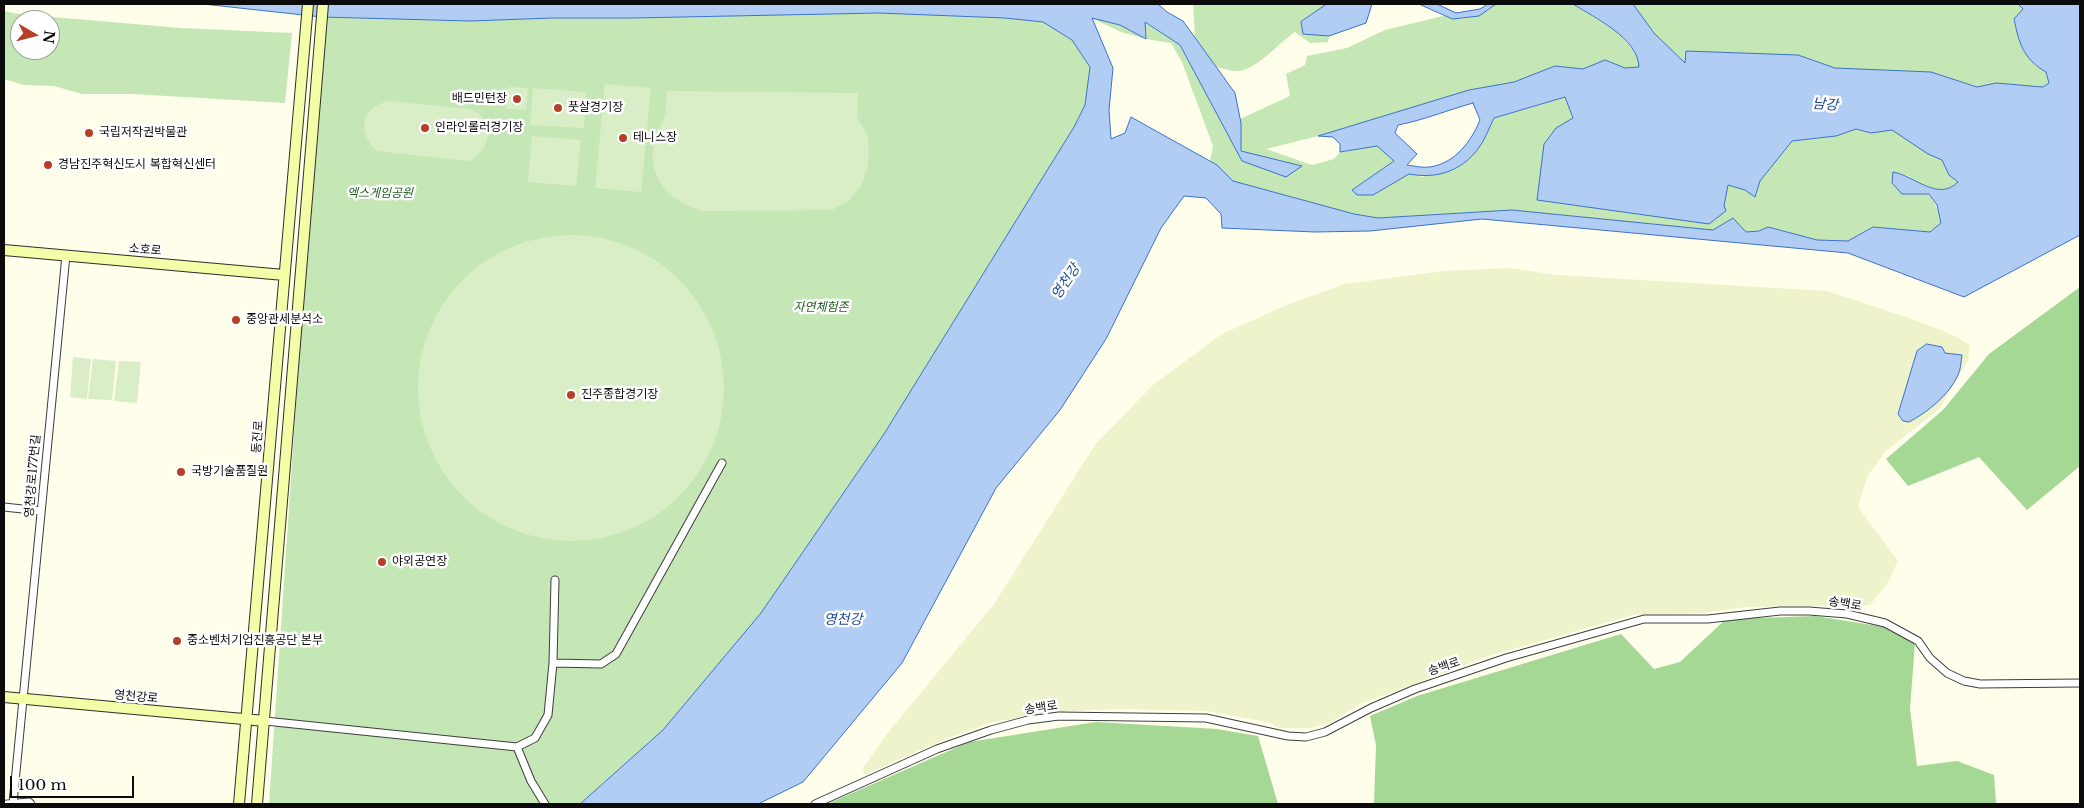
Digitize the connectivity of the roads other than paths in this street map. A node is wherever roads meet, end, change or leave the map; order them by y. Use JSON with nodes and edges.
{"nodes":[{"id":1,"x":308,"y":4,"type":"edge"},
{"id":2,"x":323,"y":4,"type":"edge"},
{"id":3,"x":4,"y":250,"type":"edge"},
{"id":4,"x":66,"y":255,"type":"junction"},
{"id":5,"x":284,"y":276,"type":"junction"},
{"id":6,"x":722,"y":463,"type":"dead end"},
{"id":7,"x":4,"y":507,"type":"edge"},
{"id":8,"x":41,"y":511,"type":"junction"},
{"id":9,"x":555,"y":580,"type":"dead end"},
{"id":10,"x":553,"y":663,"type":"junction"},
{"id":11,"x":2080,"y":683,"type":"edge"},
{"id":12,"x":4,"y":697,"type":"edge"},
{"id":13,"x":23,"y":699,"type":"junction"},
{"id":14,"x":246,"y":719,"type":"junction"},
{"id":15,"x":265,"y":721,"type":"junction"},
{"id":16,"x":516,"y":747,"type":"junction"},
{"id":17,"x":10,"y":804,"type":"edge"},
{"id":18,"x":31,"y":804,"type":"edge"},
{"id":19,"x":239,"y":804,"type":"edge"},
{"id":20,"x":258,"y":804,"type":"edge"},
{"id":21,"x":545,"y":804,"type":"edge"},
{"id":22,"x":815,"y":804,"type":"edge"}],
"edges":[{"from":1,"to":5,"type":"street","name":"동진로"},
{"from":2,"to":15,"type":"street"},
{"from":3,"to":4,"type":"street","name":"소호로"},
{"from":4,"to":5,"type":"street","name":"소호로"},
{"from":4,"to":8,"type":"street","name":"영천강로177번길"},
{"from":5,"to":14,"type":"street","name":"동진로"},
{"from":6,"to":10,"type":"street"},
{"from":7,"to":8,"type":"street"},
{"from":8,"to":13,"type":"street","name":"영천강로177번길"},
{"from":9,"to":10,"type":"street"},
{"from":10,"to":16,"type":"street"},
{"from":11,"to":22,"type":"street","name":"송백로"},
{"from":12,"to":13,"type":"street","name":"영천강로"},
{"from":13,"to":14,"type":"street","name":"영천강로"},
{"from":13,"to":17,"type":"street","name":"영천강로177번길"},
{"from":14,"to":15,"type":"street","name":"영천강로"},
{"from":14,"to":19,"type":"street","name":"동진로"},
{"from":15,"to":16,"type":"street"},
{"from":15,"to":20,"type":"street"},
{"from":16,"to":21,"type":"street"},
{"from":17,"to":18,"type":"street"}]}
